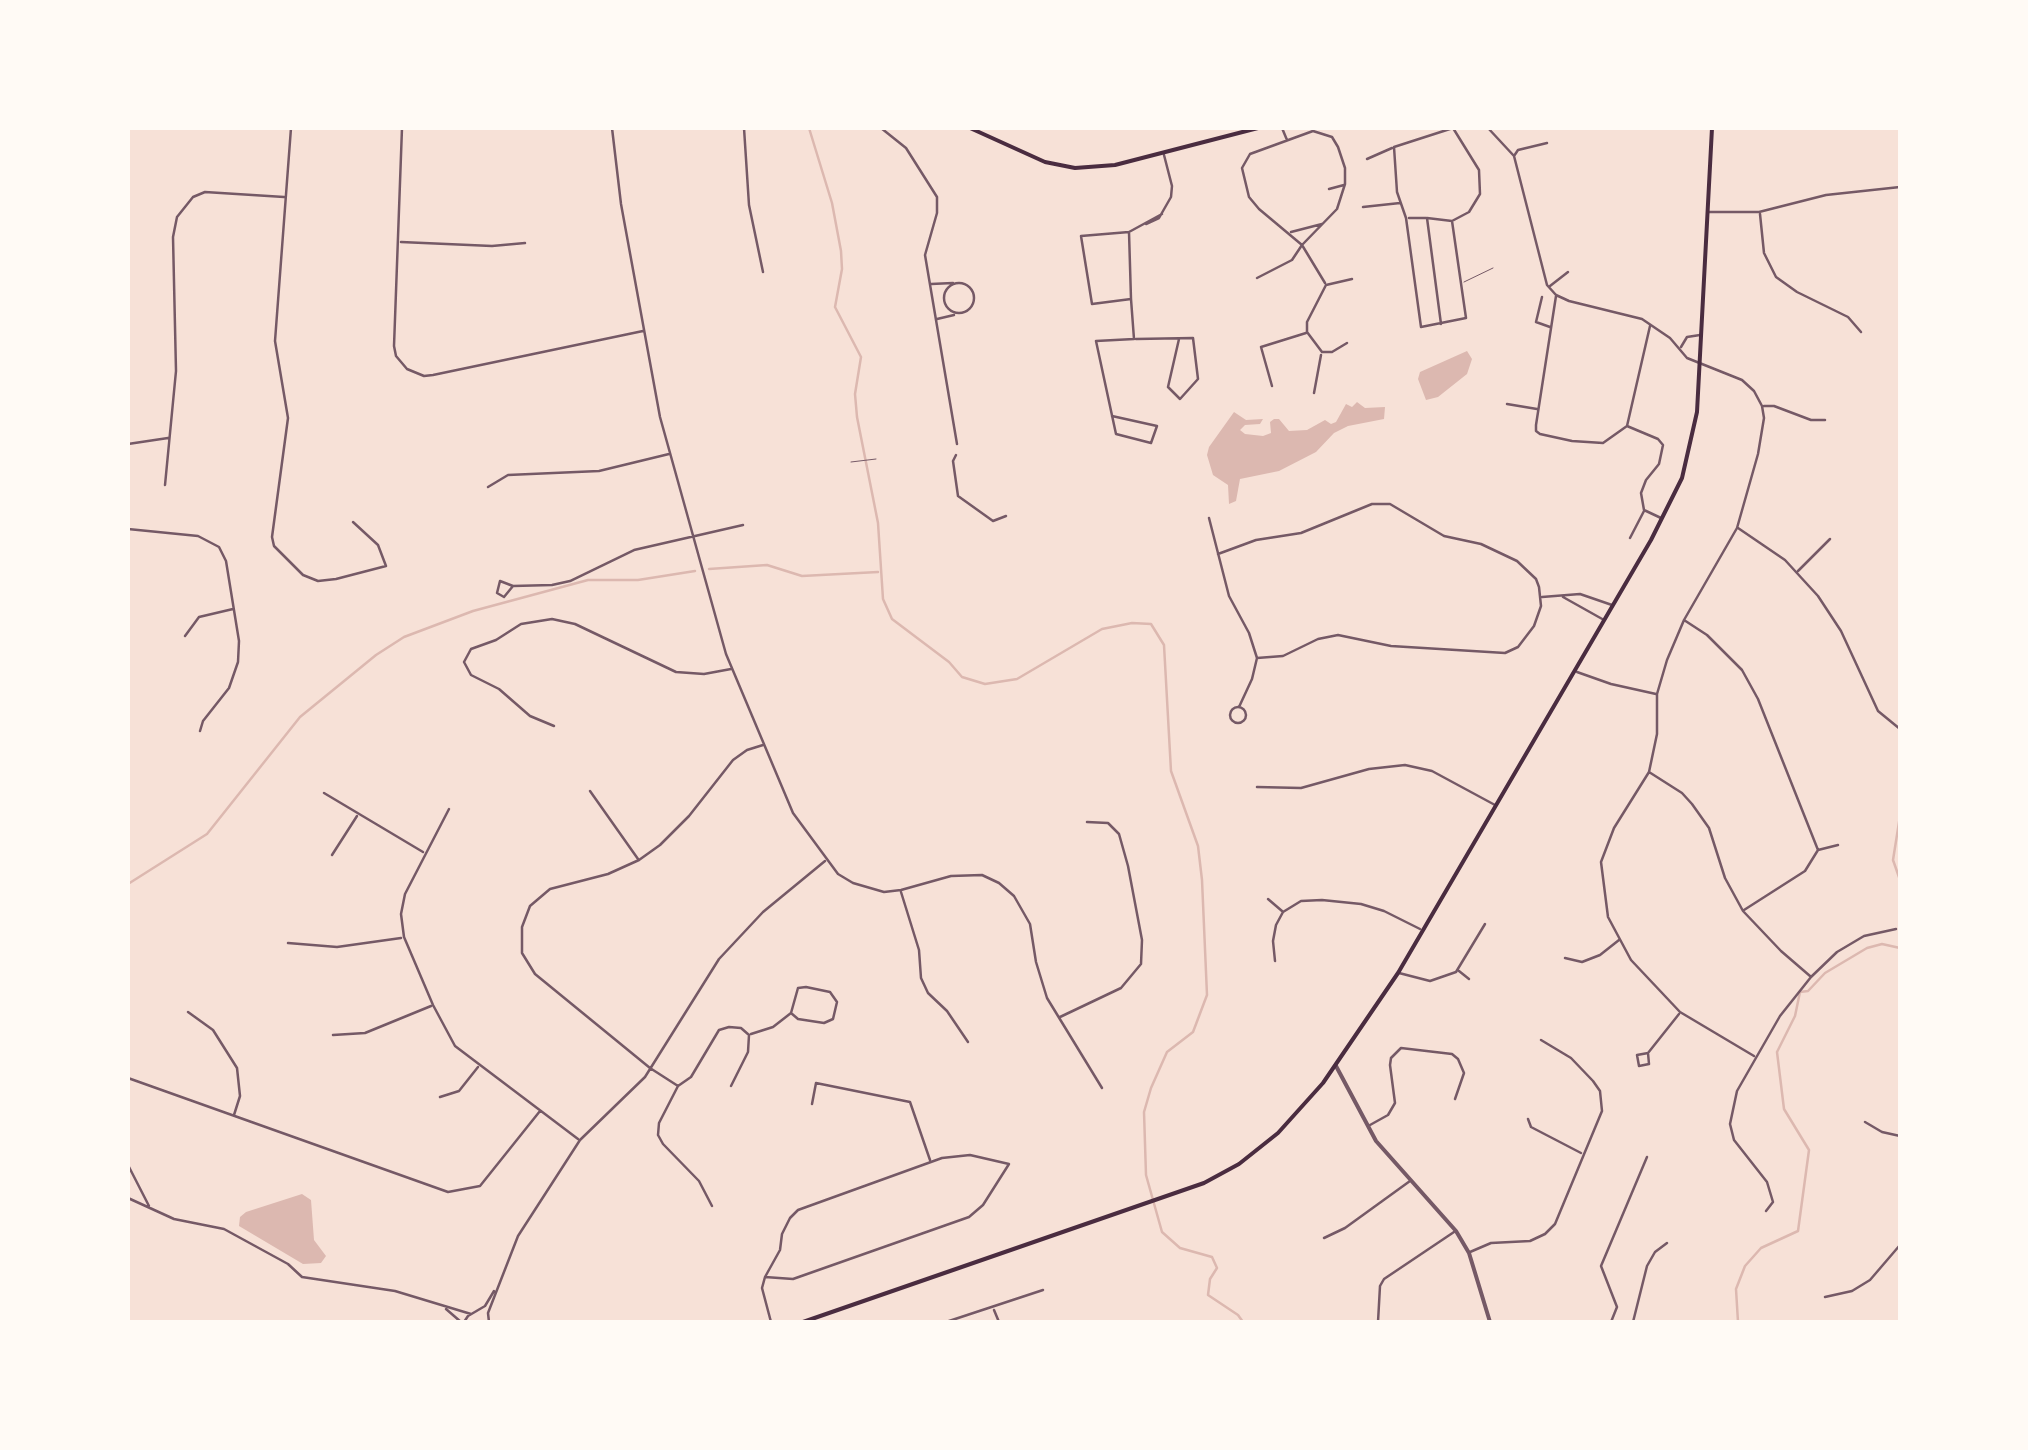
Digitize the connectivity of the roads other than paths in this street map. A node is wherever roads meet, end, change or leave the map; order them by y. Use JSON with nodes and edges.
{"nodes":[{"id":1,"x":290,"y":128,"type":"edge"},
{"id":2,"x":402,"y":128,"type":"edge"},
{"id":3,"x":612,"y":128,"type":"edge"},
{"id":4,"x":744,"y":128,"type":"edge"},
{"id":5,"x":881,"y":128,"type":"edge"},
{"id":6,"x":970,"y":128,"type":"edge"},
{"id":7,"x":1258,"y":128,"type":"edge"},
{"id":8,"x":1282,"y":128,"type":"edge"},
{"id":9,"x":1418,"y":128,"type":"edge"},
{"id":10,"x":1488,"y":128,"type":"edge"},
{"id":11,"x":1712,"y":128,"type":"edge"},
{"id":12,"x":1422,"y":136,"type":"junction"},
{"id":13,"x":1287,"y":140,"type":"junction"},
{"id":14,"x":1547,"y":143,"type":"dead end"},
{"id":15,"x":1394,"y":147,"type":"junction"},
{"id":16,"x":1163,"y":153,"type":"junction"},
{"id":17,"x":1514,"y":156,"type":"junction"},
{"id":18,"x":1367,"y":158,"type":"dead end"},
{"id":19,"x":1345,"y":184,"type":"junction"},
{"id":20,"x":1900,"y":186,"type":"edge"},
{"id":21,"x":1328,"y":189,"type":"dead end"},
{"id":22,"x":284,"y":197,"type":"junction"},
{"id":23,"x":1401,"y":203,"type":"junction"},
{"id":24,"x":1364,"y":206,"type":"dead end"},
{"id":25,"x":1709,"y":212,"type":"junction"},
{"id":26,"x":1760,"y":212,"type":"junction"},
{"id":27,"x":1406,"y":218,"type":"junction"},
{"id":28,"x":1427,"y":218,"type":"junction"},
{"id":29,"x":1452,"y":221,"type":"junction"},
{"id":30,"x":1324,"y":223,"type":"junction"},
{"id":31,"x":1129,"y":232,"type":"junction"},
{"id":32,"x":1289,"y":232,"type":"junction"},
{"id":33,"x":400,"y":242,"type":"junction"},
{"id":34,"x":525,"y":243,"type":"dead end"},
{"id":35,"x":1302,"y":245,"type":"junction"},
{"id":36,"x":1493,"y":268,"type":"dead end"},
{"id":37,"x":763,"y":272,"type":"dead end"},
{"id":38,"x":1568,"y":272,"type":"dead end"},
{"id":39,"x":1257,"y":278,"type":"dead end"},
{"id":40,"x":1352,"y":279,"type":"dead end"},
{"id":41,"x":955,"y":283,"type":"junction"},
{"id":42,"x":930,"y":284,"type":"junction"},
{"id":43,"x":1461,"y":284,"type":"junction"},
{"id":44,"x":1326,"y":285,"type":"junction"},
{"id":45,"x":1549,"y":287,"type":"junction"},
{"id":46,"x":1556,"y":295,"type":"junction"},
{"id":47,"x":1542,"y":297,"type":"dead end"},
{"id":48,"x":1131,"y":299,"type":"junction"},
{"id":49,"x":961,"y":313,"type":"junction"},
{"id":50,"x":936,"y":320,"type":"junction"},
{"id":51,"x":1650,"y":324,"type":"junction"},
{"id":52,"x":1442,"y":325,"type":"junction"},
{"id":53,"x":1551,"y":327,"type":"junction"},
{"id":54,"x":644,"y":331,"type":"junction"},
{"id":55,"x":1307,"y":332,"type":"junction"},
{"id":56,"x":1860,"y":332,"type":"dead end"},
{"id":57,"x":1702,"y":335,"type":"junction"},
{"id":58,"x":1670,"y":338,"type":"junction"},
{"id":59,"x":1134,"y":339,"type":"junction"},
{"id":60,"x":1179,"y":339,"type":"junction"},
{"id":61,"x":1684,"y":339,"type":"junction"},
{"id":62,"x":1347,"y":342,"type":"dead end"},
{"id":63,"x":1680,"y":350,"type":"junction"},
{"id":64,"x":1322,"y":352,"type":"junction"},
{"id":65,"x":1700,"y":362,"type":"junction"},
{"id":66,"x":1272,"y":386,"type":"dead end"},
{"id":67,"x":1314,"y":393,"type":"dead end"},
{"id":68,"x":1507,"y":404,"type":"dead end"},
{"id":69,"x":1762,"y":406,"type":"junction"},
{"id":70,"x":1539,"y":409,"type":"junction"},
{"id":71,"x":1112,"y":416,"type":"junction"},
{"id":72,"x":1825,"y":420,"type":"dead end"},
{"id":73,"x":1627,"y":426,"type":"junction"},
{"id":74,"x":169,"y":438,"type":"junction"},
{"id":75,"x":128,"y":444,"type":"edge"},
{"id":76,"x":957,"y":444,"type":"dead end"},
{"id":77,"x":670,"y":454,"type":"junction"},
{"id":78,"x":956,"y":455,"type":"dead end"},
{"id":79,"x":876,"y":458,"type":"dead end"},
{"id":80,"x":851,"y":462,"type":"dead end"},
{"id":81,"x":164,"y":485,"type":"dead end"},
{"id":82,"x":488,"y":487,"type":"dead end"},
{"id":83,"x":1644,"y":510,"type":"junction"},
{"id":84,"x":1006,"y":516,"type":"dead end"},
{"id":85,"x":1209,"y":518,"type":"dead end"},
{"id":86,"x":1662,"y":519,"type":"junction"},
{"id":87,"x":353,"y":522,"type":"dead end"},
{"id":88,"x":743,"y":525,"type":"dead end"},
{"id":89,"x":1737,"y":528,"type":"junction"},
{"id":90,"x":128,"y":530,"type":"edge"},
{"id":91,"x":693,"y":536,"type":"junction"},
{"id":92,"x":1630,"y":538,"type":"dead end"},
{"id":93,"x":1830,"y":539,"type":"dead end"},
{"id":94,"x":1218,"y":554,"type":"junction"},
{"id":95,"x":1797,"y":572,"type":"junction"},
{"id":96,"x":513,"y":586,"type":"dead end"},
{"id":97,"x":1562,"y":596,"type":"junction"},
{"id":98,"x":1542,"y":597,"type":"junction"},
{"id":99,"x":1613,"y":606,"type":"junction"},
{"id":100,"x":234,"y":609,"type":"junction"},
{"id":101,"x":1605,"y":620,"type":"junction"},
{"id":102,"x":1684,"y":620,"type":"junction"},
{"id":103,"x":184,"y":636,"type":"dead end"},
{"id":104,"x":1257,"y":658,"type":"junction"},
{"id":105,"x":733,"y":668,"type":"junction"},
{"id":106,"x":1574,"y":671,"type":"junction"},
{"id":107,"x":1657,"y":694,"type":"junction"},
{"id":108,"x":1239,"y":707,"type":"dead end"},
{"id":109,"x":554,"y":726,"type":"dead end"},
{"id":110,"x":1900,"y":729,"type":"edge"},
{"id":111,"x":200,"y":732,"type":"dead end"},
{"id":112,"x":763,"y":745,"type":"junction"},
{"id":113,"x":1650,"y":772,"type":"junction"},
{"id":114,"x":1257,"y":787,"type":"dead end"},
{"id":115,"x":590,"y":791,"type":"dead end"},
{"id":116,"x":324,"y":793,"type":"dead end"},
{"id":117,"x":1496,"y":806,"type":"junction"},
{"id":118,"x":450,"y":808,"type":"dead end"},
{"id":119,"x":358,"y":815,"type":"junction"},
{"id":120,"x":1087,"y":822,"type":"dead end"},
{"id":121,"x":1838,"y":845,"type":"dead end"},
{"id":122,"x":1818,"y":850,"type":"junction"},
{"id":123,"x":424,"y":853,"type":"junction"},
{"id":124,"x":332,"y":856,"type":"dead end"},
{"id":125,"x":639,"y":860,"type":"junction"},
{"id":126,"x":826,"y":860,"type":"junction"},
{"id":127,"x":901,"y":890,"type":"junction"},
{"id":128,"x":1268,"y":898,"type":"dead end"},
{"id":129,"x":1743,"y":910,"type":"junction"},
{"id":130,"x":1283,"y":912,"type":"junction"},
{"id":131,"x":1485,"y":924,"type":"dead end"},
{"id":132,"x":1896,"y":929,"type":"dead end"},
{"id":133,"x":1421,"y":930,"type":"junction"},
{"id":134,"x":404,"y":937,"type":"junction"},
{"id":135,"x":1620,"y":939,"type":"junction"},
{"id":136,"x":288,"y":943,"type":"dead end"},
{"id":137,"x":1564,"y":958,"type":"dead end"},
{"id":138,"x":1275,"y":961,"type":"dead end"},
{"id":139,"x":1458,"y":970,"type":"junction"},
{"id":140,"x":1398,"y":972,"type":"junction"},
{"id":141,"x":1811,"y":976,"type":"junction"},
{"id":142,"x":1469,"y":979,"type":"dead end"},
{"id":143,"x":433,"y":1006,"type":"junction"},
{"id":144,"x":188,"y":1012,"type":"dead end"},
{"id":145,"x":1680,"y":1012,"type":"junction"},
{"id":146,"x":791,"y":1013,"type":"junction"},
{"id":147,"x":1057,"y":1018,"type":"junction"},
{"id":148,"x":749,"y":1034,"type":"junction"},
{"id":149,"x":333,"y":1035,"type":"dead end"},
{"id":150,"x":1541,"y":1040,"type":"dead end"},
{"id":151,"x":968,"y":1042,"type":"dead end"},
{"id":152,"x":1648,"y":1053,"type":"dead end"},
{"id":153,"x":1754,"y":1056,"type":"junction"},
{"id":154,"x":479,"y":1066,"type":"junction"},
{"id":155,"x":1336,"y":1066,"type":"junction"},
{"id":156,"x":650,"y":1068,"type":"junction"},
{"id":157,"x":128,"y":1078,"type":"edge"},
{"id":158,"x":678,"y":1086,"type":"junction"},
{"id":159,"x":731,"y":1086,"type":"dead end"},
{"id":160,"x":1102,"y":1088,"type":"dead end"},
{"id":161,"x":440,"y":1097,"type":"dead end"},
{"id":162,"x":1455,"y":1099,"type":"dead end"},
{"id":163,"x":812,"y":1104,"type":"dead end"},
{"id":164,"x":540,"y":1110,"type":"junction"},
{"id":165,"x":234,"y":1116,"type":"junction"},
{"id":166,"x":1528,"y":1120,"type":"dead end"},
{"id":167,"x":1865,"y":1122,"type":"dead end"},
{"id":168,"x":1368,"y":1126,"type":"junction"},
{"id":169,"x":1900,"y":1136,"type":"edge"},
{"id":170,"x":580,"y":1140,"type":"junction"},
{"id":171,"x":1582,"y":1154,"type":"junction"},
{"id":172,"x":1647,"y":1157,"type":"dead end"},
{"id":173,"x":931,"y":1162,"type":"junction"},
{"id":174,"x":128,"y":1167,"type":"edge"},
{"id":175,"x":1411,"y":1180,"type":"junction"},
{"id":176,"x":128,"y":1198,"type":"edge"},
{"id":177,"x":712,"y":1206,"type":"dead end"},
{"id":178,"x":150,"y":1208,"type":"junction"},
{"id":179,"x":1766,"y":1211,"type":"dead end"},
{"id":180,"x":1456,"y":1231,"type":"junction"},
{"id":181,"x":1324,"y":1238,"type":"dead end"},
{"id":182,"x":1667,"y":1242,"type":"dead end"},
{"id":183,"x":1900,"y":1245,"type":"edge"},
{"id":184,"x":1469,"y":1253,"type":"junction"},
{"id":185,"x":765,"y":1276,"type":"junction"},
{"id":186,"x":498,"y":1286,"type":"junction"},
{"id":187,"x":1043,"y":1290,"type":"dead end"},
{"id":188,"x":1825,"y":1297,"type":"dead end"},
{"id":189,"x":441,"y":1306,"type":"junction"},
{"id":190,"x":994,"y":1308,"type":"junction"},
{"id":191,"x":473,"y":1314,"type":"junction"},
{"id":192,"x":488,"y":1320,"type":"edge"},
{"id":193,"x":462,"y":1322,"type":"edge"},
{"id":194,"x":770,"y":1322,"type":"edge"},
{"id":195,"x":803,"y":1322,"type":"edge"},
{"id":196,"x":946,"y":1322,"type":"edge"},
{"id":197,"x":998,"y":1322,"type":"edge"},
{"id":198,"x":1378,"y":1322,"type":"edge"},
{"id":199,"x":1490,"y":1322,"type":"edge"},
{"id":200,"x":1612,"y":1322,"type":"edge"},
{"id":201,"x":1633,"y":1322,"type":"edge"}],
"edges":[{"from":1,"to":22,"type":"street"},
{"from":2,"to":33,"type":"street"},
{"from":3,"to":54,"type":"street"},
{"from":4,"to":37,"type":"street"},
{"from":5,"to":42,"type":"street"},
{"from":6,"to":16,"type":"main road"},
{"from":7,"to":16,"type":"main road"},
{"from":8,"to":13,"type":"street"},
{"from":9,"to":12,"type":"street"},
{"from":10,"to":17,"type":"street"},
{"from":11,"to":25,"type":"main road"},
{"from":12,"to":15,"type":"street"},
{"from":12,"to":29,"type":"street"},
{"from":13,"to":19,"type":"street"},
{"from":13,"to":32,"type":"street"},
{"from":14,"to":17,"type":"street"},
{"from":15,"to":18,"type":"street"},
{"from":15,"to":23,"type":"street"},
{"from":16,"to":31,"type":"street"},
{"from":17,"to":45,"type":"street"},
{"from":19,"to":21,"type":"street"},
{"from":19,"to":30,"type":"street"},
{"from":20,"to":26,"type":"street"},
{"from":22,"to":74,"type":"street"},
{"from":22,"to":87,"type":"street"},
{"from":23,"to":24,"type":"street"},
{"from":23,"to":27,"type":"street"},
{"from":25,"to":26,"type":"street"},
{"from":25,"to":57,"type":"main road"},
{"from":26,"to":56,"type":"street"},
{"from":27,"to":28,"type":"street"},
{"from":27,"to":52,"type":"street"},
{"from":28,"to":29,"type":"street"},
{"from":28,"to":52,"type":"street"},
{"from":29,"to":43,"type":"street"},
{"from":30,"to":32,"type":"street"},
{"from":30,"to":35,"type":"street"},
{"from":31,"to":48,"type":"street"},
{"from":31,"to":48,"type":"street"},
{"from":32,"to":35,"type":"street"},
{"from":33,"to":34,"type":"street"},
{"from":33,"to":54,"type":"street"},
{"from":35,"to":39,"type":"street"},
{"from":35,"to":44,"type":"street"},
{"from":36,"to":43,"type":"lane"},
{"from":38,"to":45,"type":"street"},
{"from":40,"to":44,"type":"street"},
{"from":41,"to":42,"type":"street"},
{"from":41,"to":49,"type":"street"},
{"from":41,"to":49,"type":"street"},
{"from":42,"to":50,"type":"street"},
{"from":43,"to":52,"type":"street"},
{"from":44,"to":55,"type":"street"},
{"from":45,"to":46,"type":"street"},
{"from":46,"to":51,"type":"street"},
{"from":46,"to":53,"type":"street"},
{"from":47,"to":53,"type":"street"},
{"from":48,"to":59,"type":"street"},
{"from":49,"to":50,"type":"street"},
{"from":50,"to":76,"type":"street"},
{"from":51,"to":58,"type":"street"},
{"from":51,"to":73,"type":"street"},
{"from":53,"to":70,"type":"street"},
{"from":54,"to":77,"type":"street"},
{"from":55,"to":64,"type":"street"},
{"from":55,"to":66,"type":"street"},
{"from":57,"to":61,"type":"street"},
{"from":57,"to":65,"type":"main road"},
{"from":58,"to":61,"type":"street"},
{"from":58,"to":63,"type":"street"},
{"from":59,"to":60,"type":"street"},
{"from":59,"to":71,"type":"street"},
{"from":60,"to":60,"type":"street"},
{"from":61,"to":63,"type":"street"},
{"from":62,"to":64,"type":"street"},
{"from":63,"to":65,"type":"street"},
{"from":64,"to":67,"type":"street"},
{"from":65,"to":69,"type":"street"},
{"from":65,"to":86,"type":"main road"},
{"from":68,"to":70,"type":"street"},
{"from":69,"to":72,"type":"street"},
{"from":69,"to":89,"type":"street"},
{"from":70,"to":73,"type":"street"},
{"from":71,"to":71,"type":"street"},
{"from":73,"to":83,"type":"street"},
{"from":74,"to":75,"type":"street"},
{"from":74,"to":81,"type":"street"},
{"from":77,"to":82,"type":"street"},
{"from":77,"to":91,"type":"street"},
{"from":78,"to":84,"type":"street"},
{"from":79,"to":80,"type":"lane"},
{"from":83,"to":86,"type":"street"},
{"from":83,"to":92,"type":"street"},
{"from":85,"to":94,"type":"street"},
{"from":86,"to":99,"type":"main road"},
{"from":88,"to":91,"type":"street"},
{"from":89,"to":95,"type":"street"},
{"from":89,"to":102,"type":"street"},
{"from":90,"to":100,"type":"street"},
{"from":91,"to":96,"type":"street"},
{"from":91,"to":105,"type":"street"},
{"from":93,"to":95,"type":"street"},
{"from":94,"to":98,"type":"street"},
{"from":94,"to":104,"type":"street"},
{"from":95,"to":110,"type":"street"},
{"from":97,"to":98,"type":"street"},
{"from":97,"to":99,"type":"street"},
{"from":97,"to":101,"type":"street"},
{"from":98,"to":104,"type":"street"},
{"from":99,"to":101,"type":"main road"},
{"from":100,"to":103,"type":"street"},
{"from":100,"to":111,"type":"street"},
{"from":101,"to":106,"type":"main road"},
{"from":102,"to":107,"type":"street"},
{"from":102,"to":122,"type":"street"},
{"from":104,"to":108,"type":"street"},
{"from":105,"to":109,"type":"street"},
{"from":105,"to":112,"type":"street"},
{"from":106,"to":107,"type":"street"},
{"from":106,"to":117,"type":"main road"},
{"from":107,"to":113,"type":"street"},
{"from":112,"to":125,"type":"street"},
{"from":112,"to":126,"type":"street"},
{"from":113,"to":129,"type":"street"},
{"from":113,"to":135,"type":"street"},
{"from":114,"to":117,"type":"street"},
{"from":115,"to":125,"type":"street"},
{"from":116,"to":119,"type":"street"},
{"from":117,"to":133,"type":"main road"},
{"from":118,"to":123,"type":"street"},
{"from":119,"to":123,"type":"street"},
{"from":119,"to":124,"type":"street"},
{"from":120,"to":147,"type":"street"},
{"from":121,"to":122,"type":"street"},
{"from":122,"to":129,"type":"street"},
{"from":123,"to":134,"type":"street"},
{"from":125,"to":156,"type":"street"},
{"from":126,"to":127,"type":"street"},
{"from":126,"to":156,"type":"street"},
{"from":127,"to":147,"type":"street"},
{"from":127,"to":151,"type":"street"},
{"from":128,"to":130,"type":"street"},
{"from":129,"to":141,"type":"street"},
{"from":130,"to":133,"type":"street"},
{"from":130,"to":138,"type":"street"},
{"from":131,"to":139,"type":"street"},
{"from":132,"to":141,"type":"street"},
{"from":133,"to":140,"type":"main road"},
{"from":134,"to":136,"type":"street"},
{"from":134,"to":143,"type":"street"},
{"from":135,"to":137,"type":"street"},
{"from":135,"to":145,"type":"street"},
{"from":139,"to":140,"type":"street"},
{"from":139,"to":142,"type":"street"},
{"from":140,"to":155,"type":"main road"},
{"from":141,"to":153,"type":"street"},
{"from":143,"to":149,"type":"street"},
{"from":143,"to":154,"type":"street"},
{"from":144,"to":165,"type":"street"},
{"from":145,"to":152,"type":"street"},
{"from":145,"to":153,"type":"street"},
{"from":146,"to":146,"type":"street"},
{"from":146,"to":148,"type":"street"},
{"from":147,"to":160,"type":"street"},
{"from":148,"to":158,"type":"street"},
{"from":148,"to":159,"type":"street"},
{"from":150,"to":171,"type":"street"},
{"from":153,"to":179,"type":"street"},
{"from":154,"to":161,"type":"street"},
{"from":154,"to":164,"type":"street"},
{"from":155,"to":168,"type":"street"},
{"from":155,"to":195,"type":"main road"},
{"from":156,"to":158,"type":"street"},
{"from":156,"to":170,"type":"street"},
{"from":157,"to":165,"type":"street"},
{"from":158,"to":177,"type":"street"},
{"from":162,"to":168,"type":"street"},
{"from":163,"to":173,"type":"street"},
{"from":164,"to":165,"type":"street"},
{"from":164,"to":170,"type":"street"},
{"from":166,"to":171,"type":"street"},
{"from":167,"to":169,"type":"street"},
{"from":168,"to":175,"type":"street"},
{"from":170,"to":186,"type":"street"},
{"from":171,"to":184,"type":"street"},
{"from":172,"to":200,"type":"street"},
{"from":173,"to":185,"type":"street"},
{"from":173,"to":185,"type":"street"},
{"from":174,"to":178,"type":"street"},
{"from":175,"to":180,"type":"street"},
{"from":175,"to":181,"type":"street"},
{"from":176,"to":178,"type":"street"},
{"from":178,"to":189,"type":"street"},
{"from":180,"to":184,"type":"street"},
{"from":180,"to":198,"type":"street"},
{"from":182,"to":201,"type":"street"},
{"from":183,"to":188,"type":"street"},
{"from":184,"to":199,"type":"street"},
{"from":185,"to":194,"type":"street"},
{"from":186,"to":191,"type":"street"},
{"from":186,"to":192,"type":"street"},
{"from":187,"to":190,"type":"street"},
{"from":189,"to":191,"type":"street"},
{"from":189,"to":193,"type":"street"},
{"from":190,"to":196,"type":"street"},
{"from":190,"to":197,"type":"street"},
{"from":191,"to":192,"type":"street"},
{"from":191,"to":193,"type":"street"}]}
